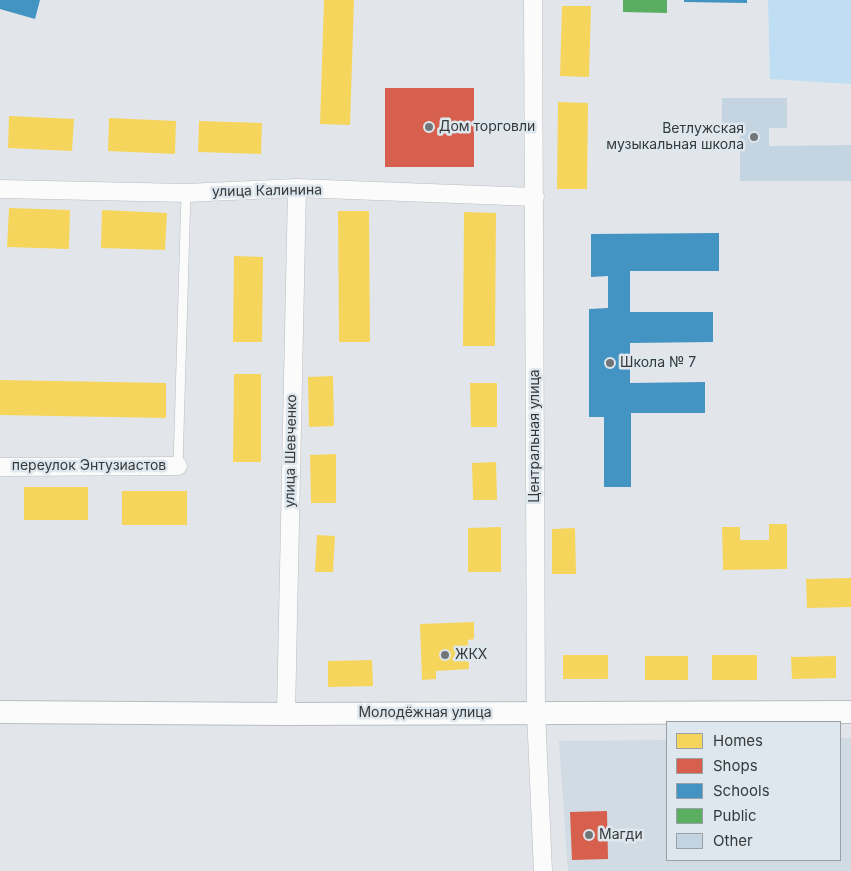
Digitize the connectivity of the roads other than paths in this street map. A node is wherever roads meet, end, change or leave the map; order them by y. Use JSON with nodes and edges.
{"nodes":[{"id":1,"x":533,"y":0,"type":"edge"},
{"id":2,"x":297,"y":188,"type":"junction"},
{"id":3,"x":0,"y":189,"type":"edge"},
{"id":4,"x":186,"y":193,"type":"junction"},
{"id":5,"x":534,"y":197,"type":"junction"},
{"id":6,"x":178,"y":466,"type":"joint"},
{"id":7,"x":0,"y":467,"type":"edge"},
{"id":8,"x":0,"y":712,"type":"edge"},
{"id":9,"x":536,"y":712,"type":"junction"},
{"id":10,"x":851,"y":712,"type":"edge"},
{"id":11,"x":286,"y":714,"type":"junction"},
{"id":12,"x":543,"y":871,"type":"edge"}],
"edges":[{"from":1,"to":5,"type":"street","name":"Центральная улица"},
{"from":2,"to":4,"type":"street","name":"улица Калинина"},
{"from":2,"to":5,"type":"street","name":"улица Калинина"},
{"from":2,"to":11,"type":"street","name":"улица Шевченко"},
{"from":3,"to":4,"type":"street","name":"улица Калинина"},
{"from":4,"to":6,"type":"lane"},
{"from":5,"to":9,"type":"street","name":"Центральная улица"},
{"from":6,"to":7,"type":"street","name":"переулок Энтузиастов"},
{"from":8,"to":11,"type":"street","name":"Молодёжная улица"},
{"from":9,"to":10,"type":"street","name":"Молодёжная улица"},
{"from":9,"to":11,"type":"street","name":"Молодёжная улица"},
{"from":9,"to":12,"type":"street","name":"Центральная улица"}]}
